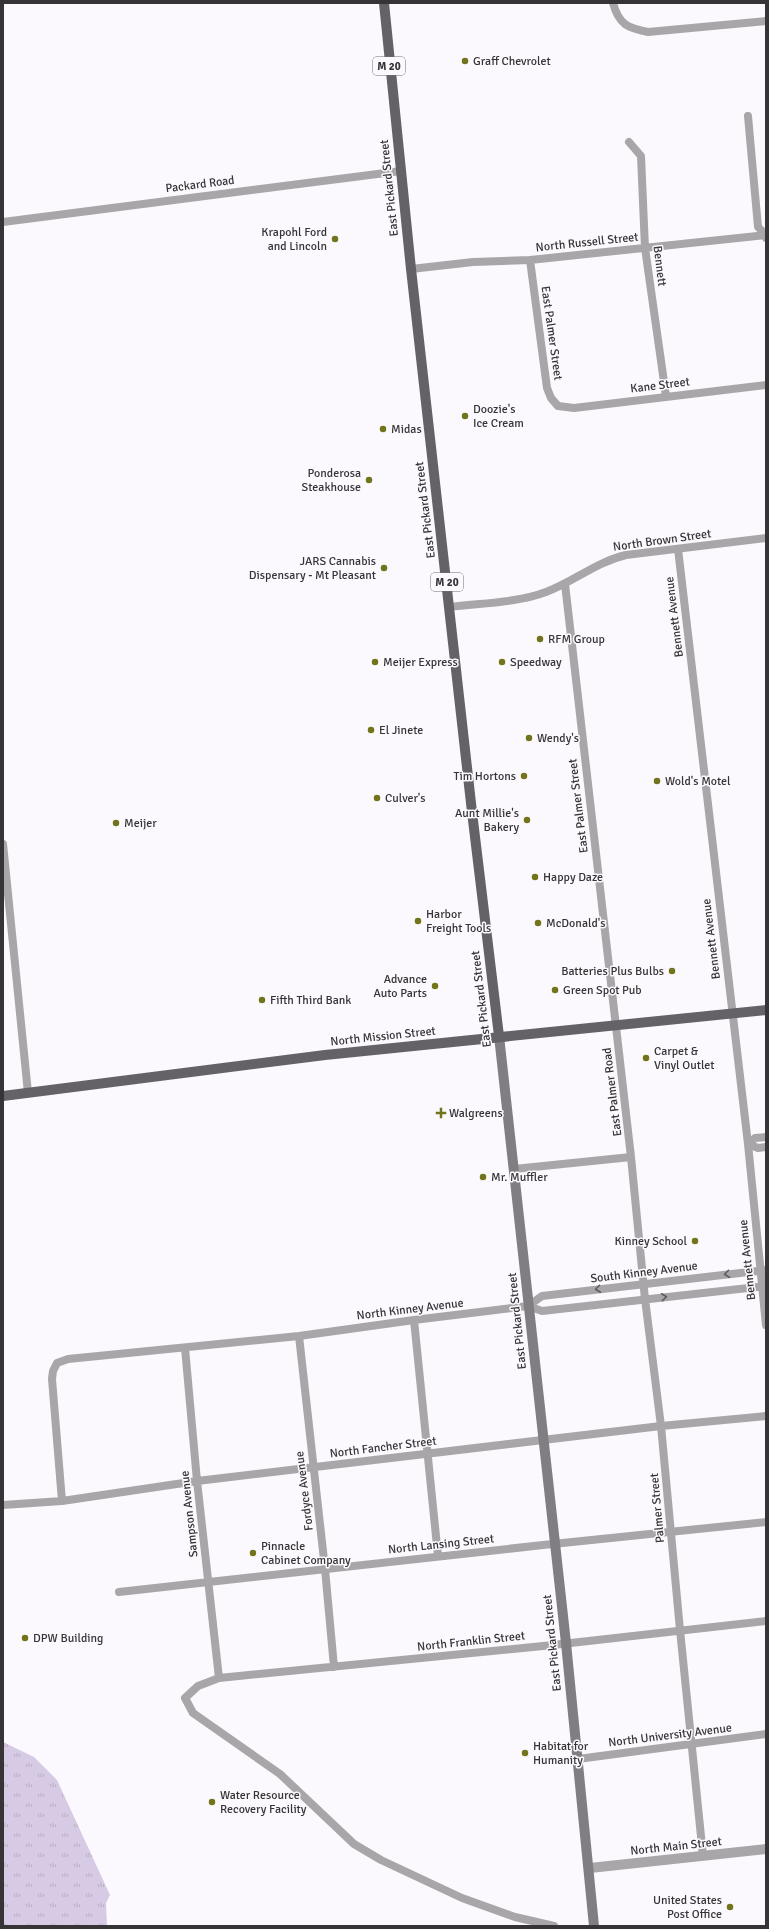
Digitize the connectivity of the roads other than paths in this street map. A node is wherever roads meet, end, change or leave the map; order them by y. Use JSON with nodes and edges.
{"nodes":[{"id":1,"x":384,"y":3,"type":"edge"},
{"id":2,"x":613,"y":3,"type":"edge"},
{"id":3,"x":766,"y":20,"type":"edge"},
{"id":4,"x":748,"y":116,"type":"dead end"},
{"id":5,"x":629,"y":142,"type":"dead end"},
{"id":6,"x":400,"y":171,"type":"junction"},
{"id":7,"x":3,"y":222,"type":"edge"},
{"id":8,"x":766,"y":236,"type":"edge"},
{"id":9,"x":645,"y":248,"type":"junction"},
{"id":10,"x":530,"y":260,"type":"junction"},
{"id":11,"x":411,"y":269,"type":"junction"},
{"id":12,"x":766,"y":385,"type":"edge"},
{"id":13,"x":666,"y":396,"type":"junction"},
{"id":14,"x":558,"y":406,"type":"joint"},
{"id":15,"x":766,"y":538,"type":"edge"},
{"id":16,"x":678,"y":549,"type":"junction"},
{"id":17,"x":565,"y":584,"type":"junction"},
{"id":18,"x":450,"y":607,"type":"junction"},
{"id":19,"x":3,"y":844,"type":"edge"},
{"id":20,"x":766,"y":1010,"type":"edge"},
{"id":21,"x":732,"y":1014,"type":"junction"},
{"id":22,"x":616,"y":1024,"type":"junction"},
{"id":23,"x":499,"y":1036,"type":"junction"},
{"id":24,"x":28,"y":1093,"type":"junction"},
{"id":25,"x":3,"y":1096,"type":"edge"},
{"id":26,"x":766,"y":1136,"type":"edge"},
{"id":27,"x":748,"y":1144,"type":"junction"},
{"id":28,"x":766,"y":1147,"type":"edge"},
{"id":29,"x":631,"y":1157,"type":"junction"},
{"id":30,"x":514,"y":1169,"type":"junction"},
{"id":31,"x":763,"y":1270,"type":"edge"},
{"id":32,"x":645,"y":1284,"type":"junction"},
{"id":33,"x":764,"y":1286,"type":"edge"},
{"id":34,"x":645,"y":1298,"type":"junction"},
{"id":35,"x":528,"y":1306,"type":"junction"},
{"id":36,"x":414,"y":1320,"type":"junction"},
{"id":37,"x":766,"y":1325,"type":"edge"},
{"id":38,"x":299,"y":1336,"type":"junction"},
{"id":39,"x":185,"y":1348,"type":"junction"},
{"id":40,"x":766,"y":1416,"type":"edge"},
{"id":41,"x":661,"y":1426,"type":"junction"},
{"id":42,"x":544,"y":1440,"type":"junction"},
{"id":43,"x":428,"y":1453,"type":"junction"},
{"id":44,"x":313,"y":1468,"type":"junction"},
{"id":45,"x":197,"y":1481,"type":"junction"},
{"id":46,"x":62,"y":1501,"type":"junction"},
{"id":47,"x":3,"y":1505,"type":"edge"},
{"id":48,"x":766,"y":1522,"type":"edge"},
{"id":49,"x":672,"y":1532,"type":"junction"},
{"id":50,"x":555,"y":1544,"type":"junction"},
{"id":51,"x":438,"y":1556,"type":"junction"},
{"id":52,"x":325,"y":1569,"type":"junction"},
{"id":53,"x":208,"y":1583,"type":"junction"},
{"id":54,"x":119,"y":1592,"type":"dead end"},
{"id":55,"x":766,"y":1621,"type":"edge"},
{"id":56,"x":680,"y":1630,"type":"junction"},
{"id":57,"x":566,"y":1643,"type":"junction"},
{"id":58,"x":334,"y":1667,"type":"junction"},
{"id":59,"x":219,"y":1678,"type":"junction"},
{"id":60,"x":766,"y":1734,"type":"edge"},
{"id":61,"x":691,"y":1744,"type":"junction"},
{"id":62,"x":578,"y":1759,"type":"junction"},
{"id":63,"x":766,"y":1849,"type":"edge"},
{"id":64,"x":703,"y":1856,"type":"junction"},
{"id":65,"x":590,"y":1868,"type":"junction"},
{"id":66,"x":554,"y":1926,"type":"edge"},
{"id":67,"x":594,"y":1926,"type":"edge"}],
"edges":[{"from":1,"to":6,"type":"main road","name":"East Pickard Street","number":"M 20"},
{"from":2,"to":3,"type":"street"},
{"from":4,"to":8,"type":"street"},
{"from":5,"to":9,"type":"street","name":"Bennett"},
{"from":6,"to":7,"type":"street","name":"Packard Road"},
{"from":6,"to":11,"type":"main road","name":"East Pickard Street","number":"M 20"},
{"from":8,"to":9,"type":"street","name":"North Russell Street"},
{"from":9,"to":10,"type":"street","name":"North Russell Street"},
{"from":9,"to":13,"type":"street","name":"Bennett"},
{"from":10,"to":11,"type":"street","name":"North Russell Street"},
{"from":10,"to":14,"type":"street","name":"East Palmer Street"},
{"from":11,"to":18,"type":"main road","name":"East Pickard Street","number":"M 20"},
{"from":12,"to":13,"type":"street","name":"Kane Street"},
{"from":13,"to":14,"type":"street","name":"Kane Street"},
{"from":15,"to":16,"type":"street","name":"North Brown Street"},
{"from":16,"to":17,"type":"street","name":"North Brown Street"},
{"from":16,"to":21,"type":"street","name":"Bennett Avenue"},
{"from":17,"to":18,"type":"street","name":"North Brown Street"},
{"from":17,"to":22,"type":"street","name":"East Palmer Street"},
{"from":18,"to":23,"type":"main road","name":"East Pickard Street","number":"M 20"},
{"from":19,"to":24,"type":"street"},
{"from":20,"to":21,"type":"main road","name":"North Mission Street"},
{"from":21,"to":22,"type":"main road","name":"North Mission Street"},
{"from":21,"to":27,"type":"street","name":"Bennett Avenue"},
{"from":22,"to":23,"type":"main road","name":"North Mission Street"},
{"from":22,"to":29,"type":"street","name":"East Palmer Road"},
{"from":23,"to":24,"type":"main road","name":"North Mission Street"},
{"from":23,"to":30,"type":"main road","name":"East Pickard Street"},
{"from":24,"to":25,"type":"main road","name":"North Mission Street"},
{"from":26,"to":27,"type":"street"},
{"from":27,"to":28,"type":"street"},
{"from":27,"to":31,"type":"street","name":"Bennett Avenue"},
{"from":29,"to":30,"type":"street"},
{"from":29,"to":32,"type":"street","name":"Palmer Street"},
{"from":30,"to":35,"type":"main road","name":"East Pickard Street"},
{"from":31,"to":32,"type":"street","name":"South Kinney Avenue","one_way":true},
{"from":31,"to":33,"type":"street","name":"Bennett Avenue"},
{"from":32,"to":34,"type":"street","name":"Palmer Street"},
{"from":32,"to":35,"type":"street","name":"South Kinney Avenue","one_way":true},
{"from":34,"to":33,"type":"street","name":"North Kinney Avenue","one_way":true},
{"from":33,"to":37,"type":"street","name":"Bennett Avenue"},
{"from":34,"to":35,"type":"street","name":"North Kinney Avenue"},
{"from":34,"to":41,"type":"street","name":"Palmer Street"},
{"from":35,"to":36,"type":"street","name":"North Kinney Avenue"},
{"from":35,"to":42,"type":"main road","name":"East Pickard Street"},
{"from":36,"to":38,"type":"street","name":"North Kinney Avenue"},
{"from":36,"to":43,"type":"street"},
{"from":38,"to":39,"type":"street","name":"North Kinney Avenue"},
{"from":38,"to":44,"type":"street","name":"Fordyce Avenue"},
{"from":39,"to":45,"type":"street","name":"Sampson Avenue"},
{"from":39,"to":46,"type":"street","name":"North Kinney Avenue"},
{"from":40,"to":41,"type":"street","name":"North Fancher Street"},
{"from":41,"to":42,"type":"street","name":"North Fancher Street"},
{"from":41,"to":49,"type":"street","name":"Palmer Street"},
{"from":42,"to":43,"type":"street","name":"North Fancher Street"},
{"from":42,"to":50,"type":"main road","name":"East Pickard Street"},
{"from":43,"to":44,"type":"street","name":"North Fancher Street"},
{"from":43,"to":51,"type":"street"},
{"from":44,"to":45,"type":"street","name":"North Fancher Street"},
{"from":44,"to":52,"type":"street","name":"Fordyce Avenue"},
{"from":45,"to":46,"type":"street","name":"North Fancher Street"},
{"from":45,"to":53,"type":"street","name":"Sampson Avenue"},
{"from":46,"to":47,"type":"street","name":"North Fancher Street"},
{"from":48,"to":49,"type":"street","name":"North Lansing Street"},
{"from":49,"to":50,"type":"street","name":"North Lansing Street"},
{"from":49,"to":56,"type":"street","name":"Palmer Street"},
{"from":50,"to":51,"type":"street","name":"North Lansing Street"},
{"from":50,"to":57,"type":"main road","name":"East Pickard Street"},
{"from":51,"to":52,"type":"street","name":"North Lansing Street"},
{"from":52,"to":53,"type":"street","name":"North Lansing Street"},
{"from":52,"to":58,"type":"street","name":"Fordyce Avenue"},
{"from":53,"to":54,"type":"street","name":"North Lansing Street"},
{"from":53,"to":59,"type":"street","name":"Sampson Avenue"},
{"from":55,"to":56,"type":"street","name":"North Franklin Street"},
{"from":56,"to":57,"type":"street","name":"North Franklin Street"},
{"from":56,"to":61,"type":"street","name":"Palmer Street"},
{"from":57,"to":58,"type":"street","name":"North Franklin Street"},
{"from":57,"to":62,"type":"main road","name":"East Pickard Street"},
{"from":58,"to":59,"type":"street","name":"North Franklin Street"},
{"from":59,"to":66,"type":"street","name":"North Franklin Street"},
{"from":60,"to":61,"type":"street","name":"North University Avenue"},
{"from":61,"to":62,"type":"street","name":"North University Avenue"},
{"from":61,"to":64,"type":"street","name":"Palmer Street"},
{"from":62,"to":65,"type":"main road","name":"East Pickard Street"},
{"from":63,"to":64,"type":"street","name":"North Main Street"},
{"from":64,"to":65,"type":"street","name":"North Main Street"},
{"from":65,"to":67,"type":"main road","name":"East Pickard Street"}]}
